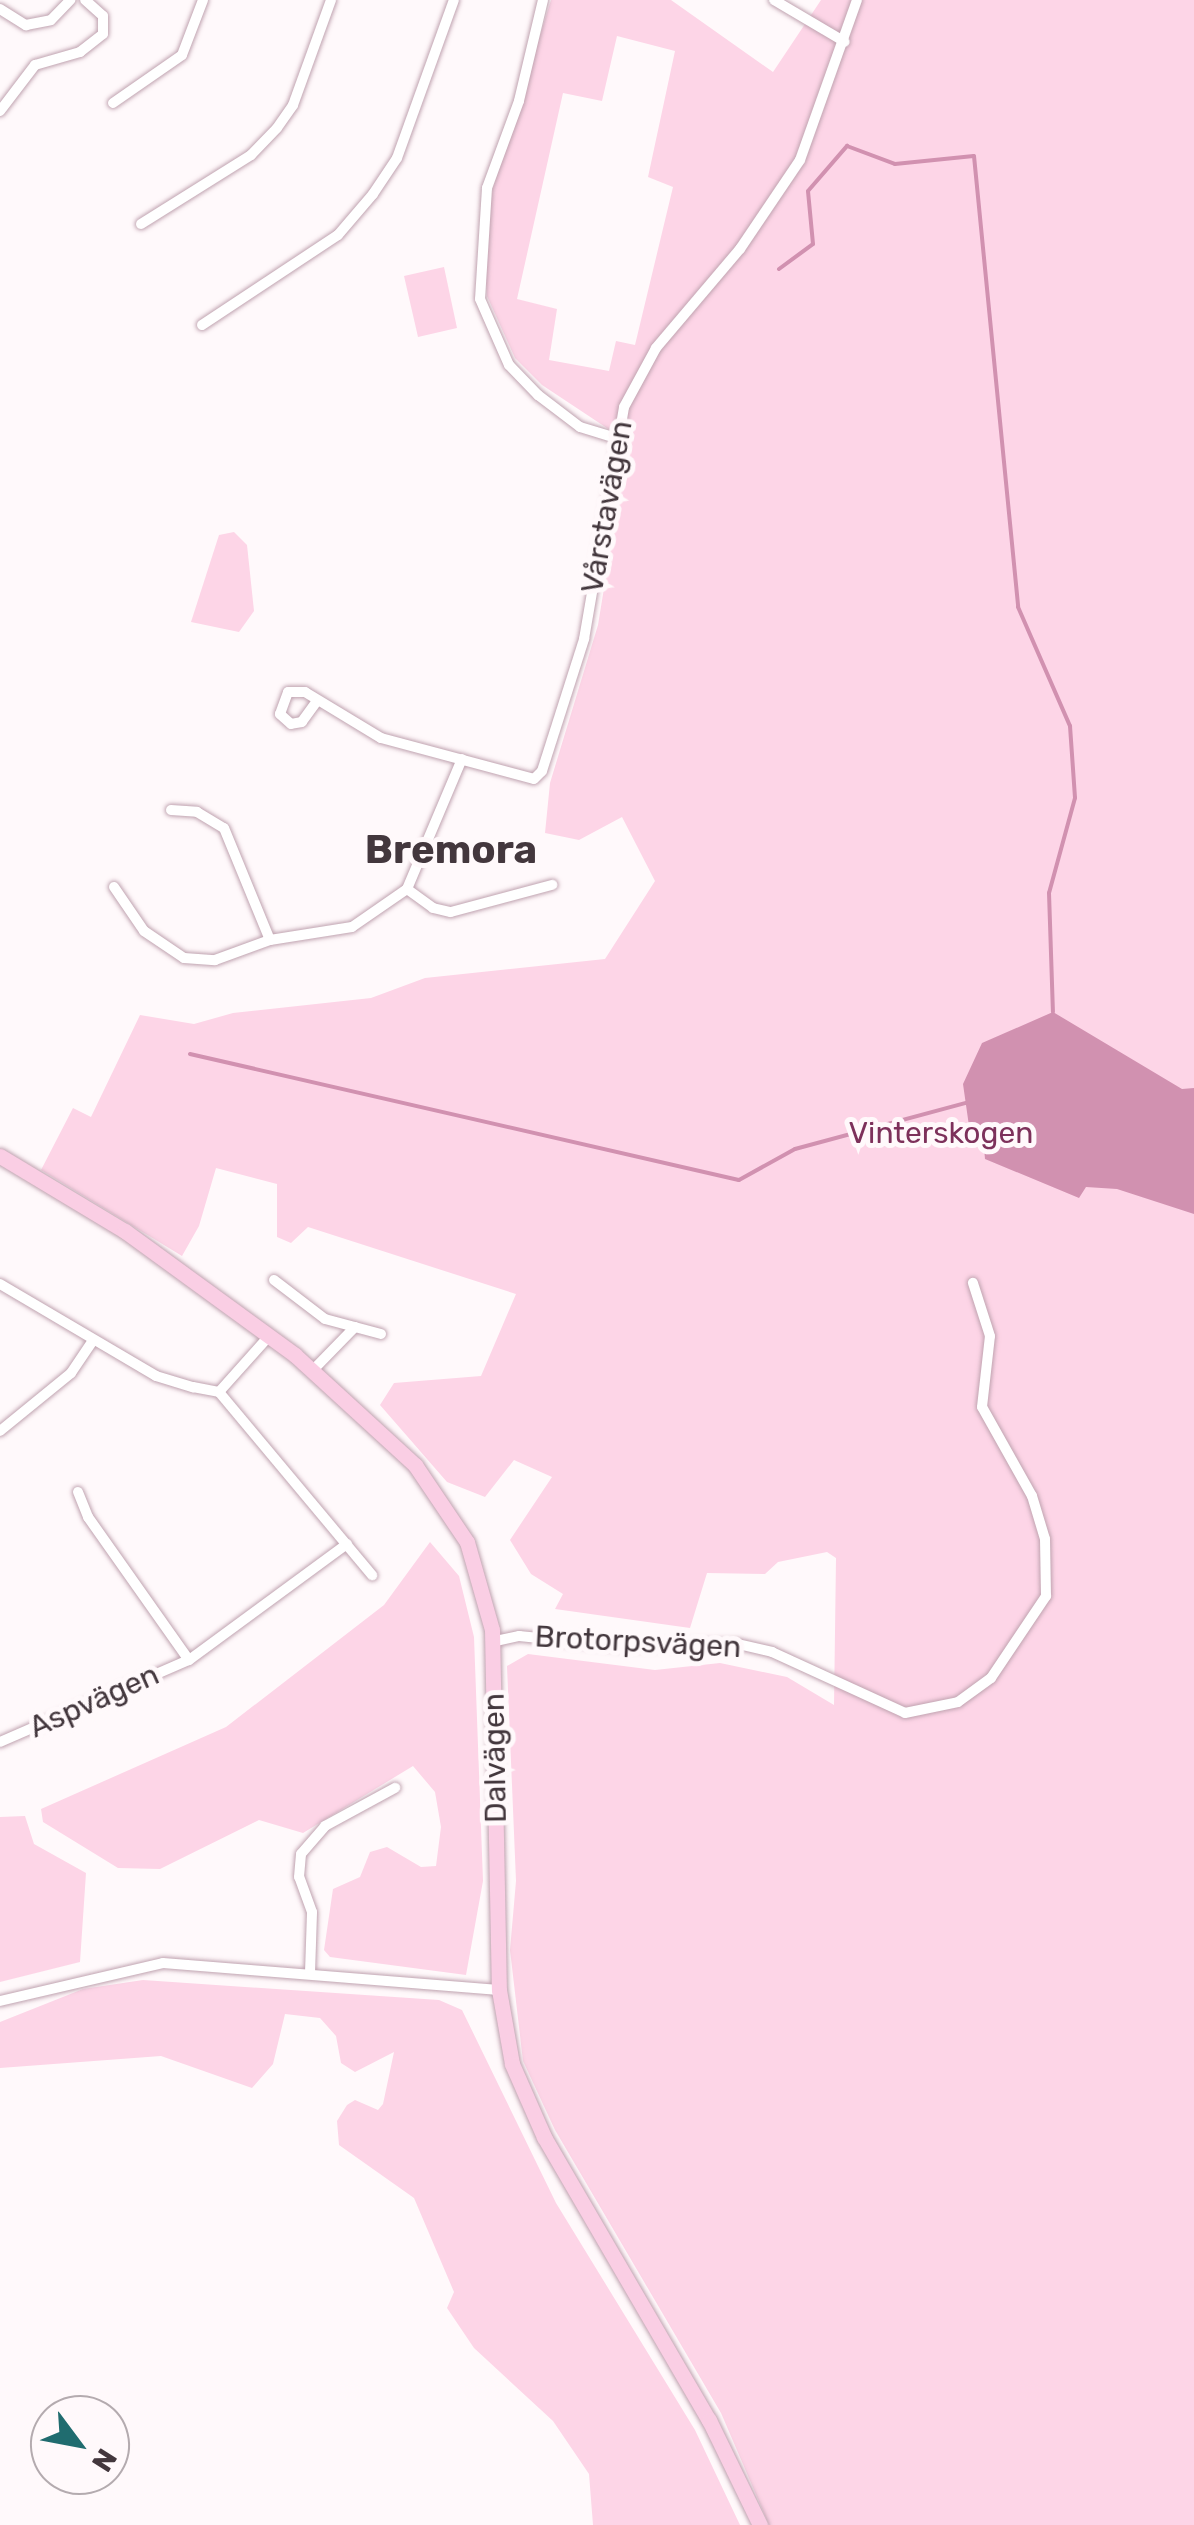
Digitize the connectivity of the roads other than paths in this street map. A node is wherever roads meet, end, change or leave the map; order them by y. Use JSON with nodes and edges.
{"nodes":[{"id":1,"x":70,"y":0,"type":"edge"},
{"id":2,"x":85,"y":0,"type":"edge"},
{"id":3,"x":203,"y":0,"type":"edge"},
{"id":4,"x":331,"y":0,"type":"edge"},
{"id":5,"x":454,"y":0,"type":"edge"},
{"id":6,"x":543,"y":0,"type":"edge"},
{"id":7,"x":774,"y":0,"type":"edge"},
{"id":8,"x":857,"y":0,"type":"edge"},
{"id":9,"x":0,"y":9,"type":"edge"},
{"id":10,"x":845,"y":42,"type":"junction"},
{"id":11,"x":114,"y":103,"type":"dead end"},
{"id":12,"x":0,"y":110,"type":"edge"},
{"id":13,"x":141,"y":224,"type":"dead end"},
{"id":14,"x":202,"y":325,"type":"dead end"},
{"id":15,"x":617,"y":438,"type":"junction"},
{"id":16,"x":317,"y":701,"type":"dead end"},
{"id":17,"x":462,"y":758,"type":"junction"},
{"id":18,"x":171,"y":810,"type":"dead end"},
{"id":19,"x":552,"y":884,"type":"dead end"},
{"id":20,"x":114,"y":887,"type":"dead end"},
{"id":21,"x":407,"y":889,"type":"junction"},
{"id":22,"x":270,"y":940,"type":"junction"},
{"id":23,"x":0,"y":1156,"type":"edge"},
{"id":24,"x":274,"y":1280,"type":"dead end"},
{"id":25,"x":0,"y":1284,"type":"edge"},
{"id":26,"x":973,"y":1284,"type":"dead end"},
{"id":27,"x":356,"y":1328,"type":"junction"},
{"id":28,"x":381,"y":1334,"type":"dead end"},
{"id":29,"x":270,"y":1335,"type":"junction"},
{"id":30,"x":93,"y":1340,"type":"junction"},
{"id":31,"x":313,"y":1370,"type":"junction"},
{"id":32,"x":219,"y":1392,"type":"junction"},
{"id":33,"x":0,"y":1431,"type":"edge"},
{"id":34,"x":78,"y":1492,"type":"dead end"},
{"id":35,"x":347,"y":1544,"type":"junction"},
{"id":36,"x":372,"y":1575,"type":"dead end"},
{"id":37,"x":492,"y":1642,"type":"junction"},
{"id":38,"x":188,"y":1660,"type":"junction"},
{"id":39,"x":0,"y":1742,"type":"edge"},
{"id":40,"x":395,"y":1788,"type":"dead end"},
{"id":41,"x":310,"y":1973,"type":"junction"},
{"id":42,"x":499,"y":1990,"type":"junction"},
{"id":43,"x":0,"y":2002,"type":"edge"},
{"id":44,"x":760,"y":2525,"type":"edge"}],
"edges":[{"from":1,"to":9,"type":"street"},
{"from":2,"to":12,"type":"street"},
{"from":3,"to":11,"type":"street"},
{"from":4,"to":13,"type":"street"},
{"from":5,"to":14,"type":"street"},
{"from":6,"to":15,"type":"street"},
{"from":7,"to":10,"type":"street"},
{"from":8,"to":10,"type":"street","name":"Vårstavägen"},
{"from":10,"to":15,"type":"street","name":"Vårstavägen"},
{"from":15,"to":17,"type":"street","name":"Vårstavägen"},
{"from":16,"to":17,"type":"street","name":"Vårstavägen"},
{"from":17,"to":21,"type":"street"},
{"from":18,"to":22,"type":"street"},
{"from":19,"to":21,"type":"street"},
{"from":20,"to":22,"type":"street"},
{"from":21,"to":22,"type":"street"},
{"from":23,"to":29,"type":"main road","name":"Dalvägen"},
{"from":24,"to":27,"type":"street"},
{"from":25,"to":30,"type":"street"},
{"from":26,"to":37,"type":"street","name":"Brotorpsvägen"},
{"from":27,"to":28,"type":"street"},
{"from":27,"to":31,"type":"street"},
{"from":29,"to":31,"type":"main road","name":"Dalvägen"},
{"from":29,"to":32,"type":"street"},
{"from":30,"to":32,"type":"street"},
{"from":30,"to":33,"type":"street"},
{"from":31,"to":37,"type":"main road","name":"Dalvägen"},
{"from":32,"to":35,"type":"street"},
{"from":34,"to":38,"type":"street","name":"Aspvägen"},
{"from":35,"to":36,"type":"street"},
{"from":35,"to":38,"type":"street","name":"Aspvägen"},
{"from":37,"to":42,"type":"main road","name":"Dalvägen"},
{"from":38,"to":39,"type":"street","name":"Aspvägen"},
{"from":40,"to":41,"type":"street"},
{"from":41,"to":42,"type":"street"},
{"from":41,"to":43,"type":"street"},
{"from":42,"to":44,"type":"main road","name":"Dalvägen"}]}
